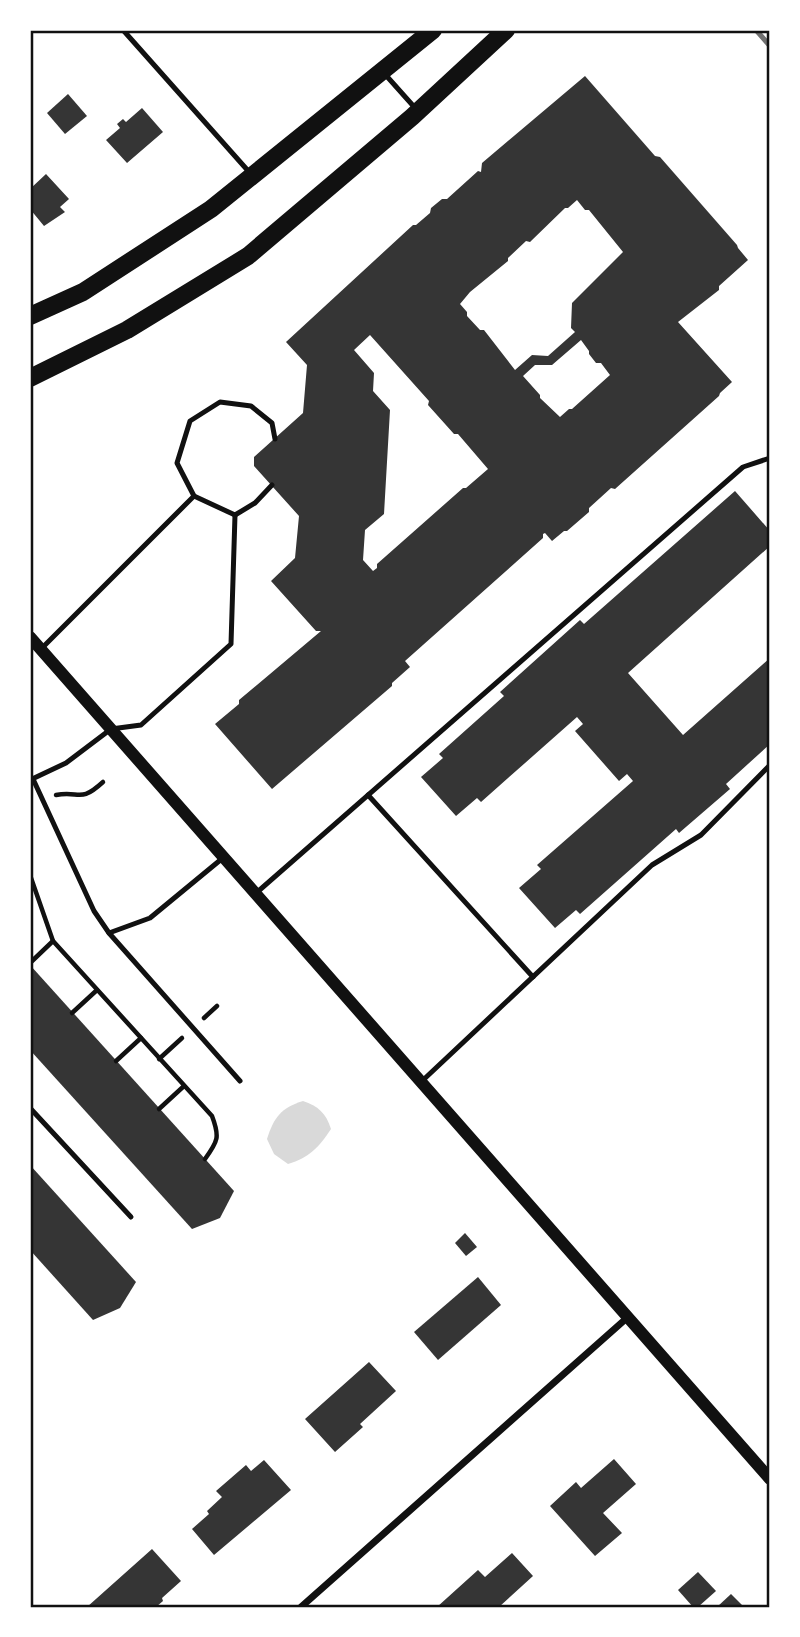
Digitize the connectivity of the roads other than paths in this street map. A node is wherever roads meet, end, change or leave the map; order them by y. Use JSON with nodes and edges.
{"nodes":[{"id":1,"x":123,"y":30,"type":"edge"},
{"id":2,"x":433,"y":30,"type":"edge"},
{"id":3,"x":506,"y":30,"type":"edge"},
{"id":4,"x":381,"y":70,"type":"junction"},
{"id":5,"x":419,"y":112,"type":"junction"},
{"id":6,"x":252,"y":175,"type":"junction"},
{"id":7,"x":30,"y":316,"type":"edge"},
{"id":8,"x":30,"y":378,"type":"edge"},
{"id":9,"x":275,"y":439,"type":"dead end"},
{"id":10,"x":770,"y":458,"type":"edge"},
{"id":11,"x":272,"y":485,"type":"dead end"},
{"id":12,"x":194,"y":496,"type":"junction"},
{"id":13,"x":235,"y":515,"type":"junction"},
{"id":14,"x":30,"y":637,"type":"edge"},
{"id":15,"x":40,"y":649,"type":"junction"},
{"id":16,"x":111,"y":729,"type":"junction"},
{"id":17,"x":770,"y":765,"type":"edge"},
{"id":18,"x":31,"y":780,"type":"edge"},
{"id":19,"x":368,"y":795,"type":"junction"},
{"id":20,"x":224,"y":857,"type":"junction"},
{"id":21,"x":255,"y":894,"type":"junction"},
{"id":22,"x":108,"y":933,"type":"junction"},
{"id":23,"x":533,"y":977,"type":"junction"},
{"id":24,"x":240,"y":1081,"type":"dead end"},
{"id":25,"x":421,"y":1082,"type":"junction"},
{"id":26,"x":30,"y":1108,"type":"edge"},
{"id":27,"x":131,"y":1217,"type":"dead end"},
{"id":28,"x":628,"y":1317,"type":"junction"},
{"id":29,"x":770,"y":1479,"type":"edge"},
{"id":30,"x":301,"y":1607,"type":"edge"}],
"edges":[{"from":1,"to":6,"type":"lane"},
{"from":2,"to":4,"type":"main road"},
{"from":3,"to":5,"type":"main road"},
{"from":4,"to":5,"type":"lane"},
{"from":4,"to":6,"type":"main road"},
{"from":5,"to":8,"type":"main road"},
{"from":6,"to":7,"type":"main road"},
{"from":9,"to":12,"type":"lane"},
{"from":10,"to":19,"type":"lane"},
{"from":11,"to":13,"type":"lane"},
{"from":12,"to":13,"type":"lane"},
{"from":12,"to":15,"type":"lane"},
{"from":13,"to":16,"type":"lane"},
{"from":14,"to":15,"type":"street"},
{"from":15,"to":16,"type":"street"},
{"from":16,"to":18,"type":"lane"},
{"from":16,"to":20,"type":"street"},
{"from":17,"to":23,"type":"lane"},
{"from":18,"to":22,"type":"lane"},
{"from":19,"to":21,"type":"lane"},
{"from":19,"to":23,"type":"lane"},
{"from":20,"to":21,"type":"street"},
{"from":20,"to":22,"type":"lane"},
{"from":21,"to":25,"type":"street"},
{"from":22,"to":24,"type":"lane"},
{"from":23,"to":25,"type":"lane"},
{"from":25,"to":28,"type":"street"},
{"from":26,"to":27,"type":"lane"},
{"from":28,"to":29,"type":"street"},
{"from":28,"to":30,"type":"street"}]}
